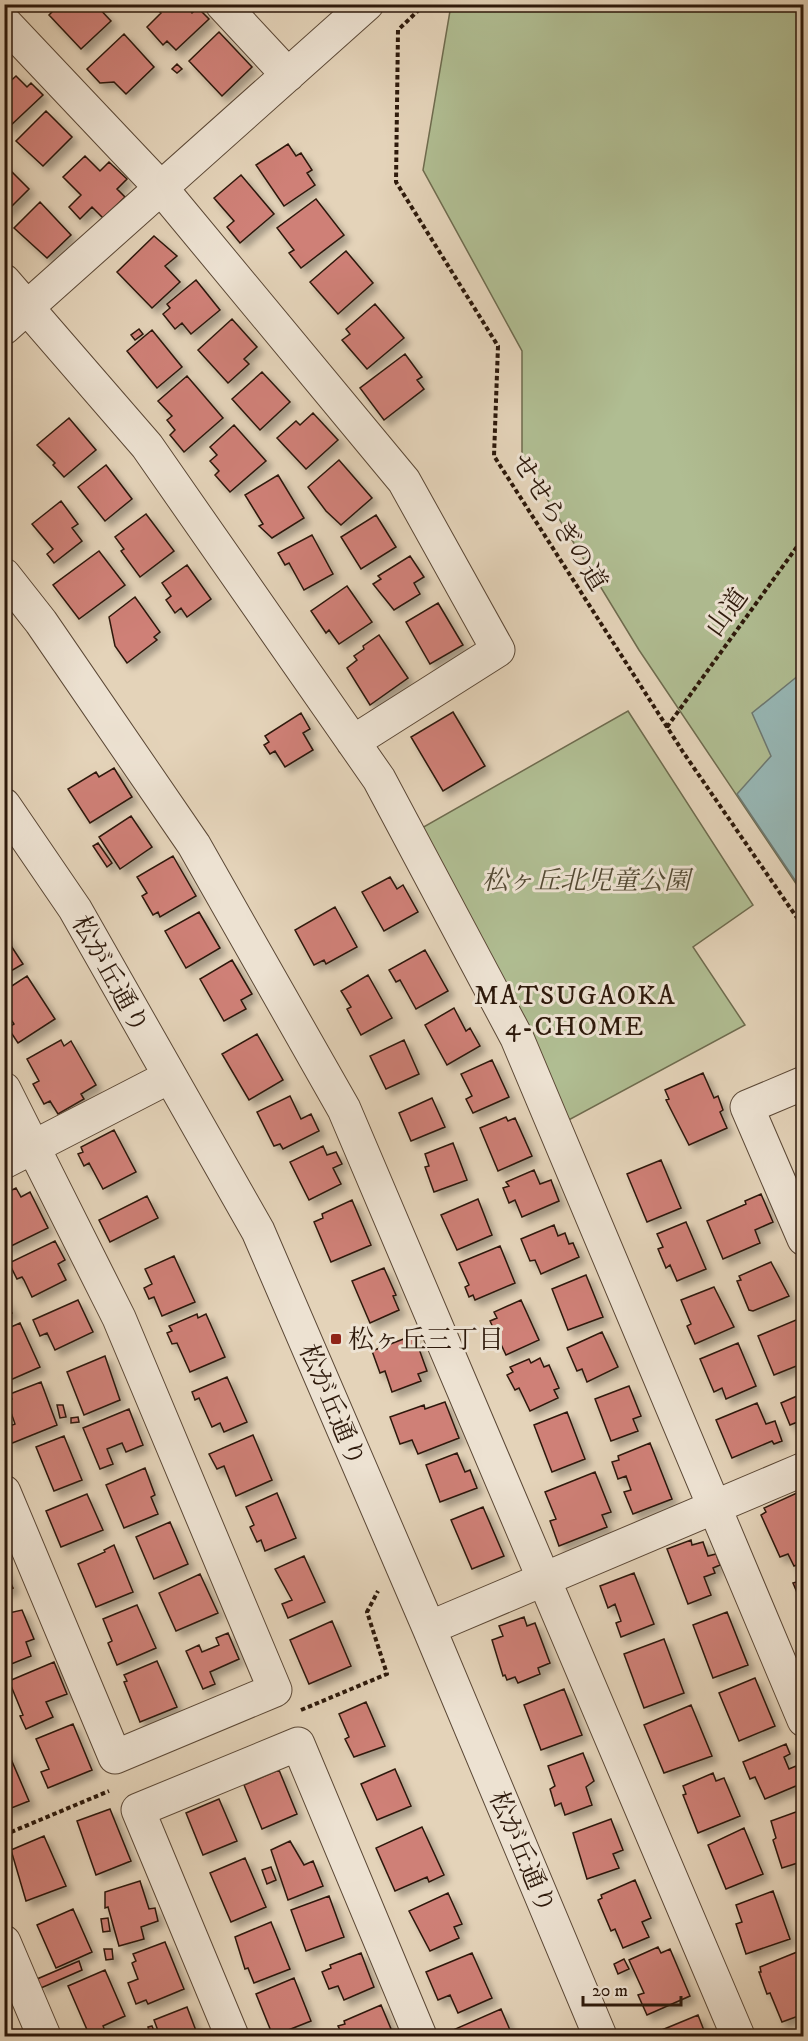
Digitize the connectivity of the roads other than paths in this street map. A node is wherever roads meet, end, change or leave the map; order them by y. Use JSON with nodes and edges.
{"nodes":[{"id":1,"x":222,"y":4,"type":"edge"},
{"id":2,"x":367,"y":4,"type":"edge"},
{"id":3,"x":4,"y":22,"type":"edge"},
{"id":4,"x":288,"y":75,"type":"junction"},
{"id":5,"x":162,"y":188,"type":"junction"},
{"id":6,"x":4,"y":280,"type":"edge"},
{"id":7,"x":28,"y":307,"type":"junction"},
{"id":8,"x":4,"y":328,"type":"edge"},
{"id":9,"x":4,"y":575,"type":"edge"},
{"id":10,"x":353,"y":742,"type":"junction"},
{"id":11,"x":4,"y":805,"type":"edge"},
{"id":12,"x":169,"y":1077,"type":"junction"},
{"id":13,"x":804,"y":1083,"type":"edge"},
{"id":14,"x":4,"y":1089,"type":"edge"},
{"id":15,"x":35,"y":1145,"type":"junction"},
{"id":16,"x":4,"y":1162,"type":"edge"},
{"id":17,"x":804,"y":1239,"type":"edge"},
{"id":18,"x":804,"y":1469,"type":"edge"},
{"id":19,"x":4,"y":1492,"type":"edge"},
{"id":20,"x":715,"y":1505,"type":"junction"},
{"id":21,"x":545,"y":1581,"type":"junction"},
{"id":22,"x":429,"y":1628,"type":"junction"},
{"id":23,"x":804,"y":1720,"type":"edge"},
{"id":24,"x":4,"y":1942,"type":"edge"},
{"id":25,"x":44,"y":2037,"type":"edge"},
{"id":26,"x":232,"y":2037,"type":"edge"},
{"id":27,"x":420,"y":2037,"type":"edge"},
{"id":28,"x":600,"y":2037,"type":"edge"},
{"id":29,"x":738,"y":2037,"type":"edge"}],
"edges":[{"from":1,"to":4,"type":"street"},
{"from":2,"to":4,"type":"street"},
{"from":3,"to":5,"type":"street"},
{"from":4,"to":5,"type":"street"},
{"from":5,"to":7,"type":"street"},
{"from":5,"to":10,"type":"street"},
{"from":6,"to":7,"type":"street"},
{"from":7,"to":8,"type":"street"},
{"from":7,"to":10,"type":"street"},
{"from":9,"to":21,"type":"street"},
{"from":10,"to":20,"type":"street"},
{"from":11,"to":12,"type":"street","name":"松が丘通り"},
{"from":12,"to":15,"type":"street"},
{"from":12,"to":22,"type":"street","name":"松が丘通り"},
{"from":13,"to":17,"type":"street"},
{"from":14,"to":15,"type":"street"},
{"from":15,"to":16,"type":"street"},
{"from":15,"to":19,"type":"street"},
{"from":18,"to":20,"type":"street"},
{"from":20,"to":21,"type":"street"},
{"from":20,"to":23,"type":"street"},
{"from":21,"to":22,"type":"street"},
{"from":21,"to":29,"type":"street"},
{"from":22,"to":28,"type":"street","name":"松が丘通り"},
{"from":24,"to":25,"type":"street"},
{"from":26,"to":27,"type":"street"}]}
